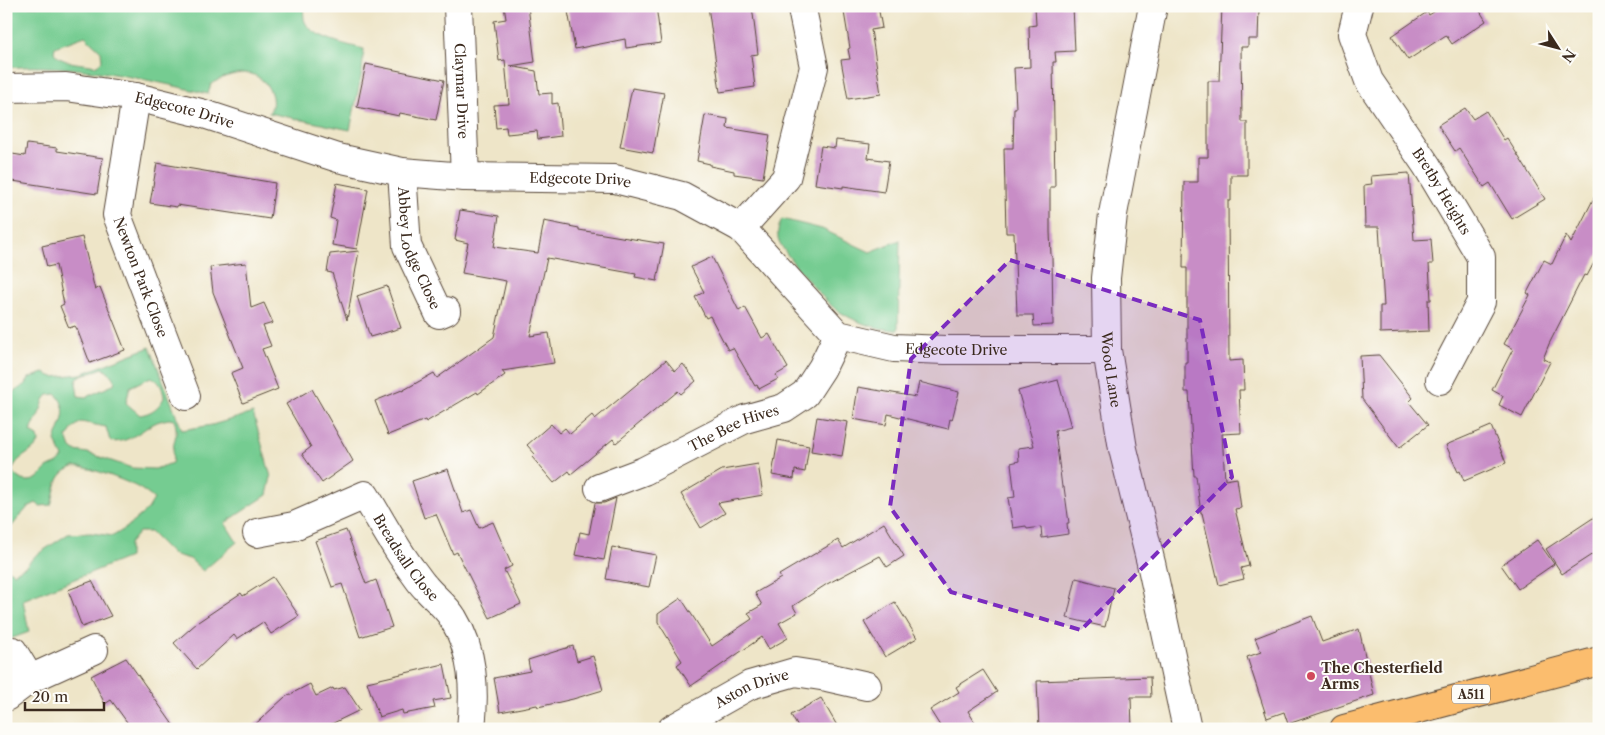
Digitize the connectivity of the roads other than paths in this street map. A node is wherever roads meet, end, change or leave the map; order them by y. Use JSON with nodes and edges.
{"nodes":[{"id":1,"x":458,"y":6,"type":"edge"},
{"id":2,"x":1153,"y":6,"type":"edge"},
{"id":3,"x":1358,"y":6,"type":"edge"},
{"id":4,"x":803,"y":14,"type":"dead end"},
{"id":5,"x":6,"y":88,"type":"edge"},
{"id":6,"x":136,"y":97,"type":"junction"},
{"id":7,"x":402,"y":172,"type":"junction"},
{"id":8,"x":465,"y":177,"type":"junction"},
{"id":9,"x":741,"y":228,"type":"junction"},
{"id":10,"x":446,"y":312,"type":"dead end"},
{"id":11,"x":838,"y":335,"type":"junction"},
{"id":12,"x":1107,"y":350,"type":"junction"},
{"id":13,"x":1440,"y":380,"type":"dead end"},
{"id":14,"x":186,"y":396,"type":"dead end"},
{"id":15,"x":599,"y":488,"type":"dead end"},
{"id":16,"x":257,"y":533,"type":"dead end"},
{"id":17,"x":94,"y":650,"type":"dead end"},
{"id":18,"x":13,"y":651,"type":"dead end"},
{"id":19,"x":1599,"y":661,"type":"edge"},
{"id":20,"x":30,"y":679,"type":"junction"},
{"id":21,"x":867,"y":686,"type":"dead end"},
{"id":22,"x":6,"y":697,"type":"edge"},
{"id":23,"x":472,"y":729,"type":"edge"},
{"id":24,"x":672,"y":729,"type":"edge"},
{"id":25,"x":1187,"y":729,"type":"edge"},
{"id":26,"x":1344,"y":729,"type":"edge"}],
"edges":[{"from":1,"to":8,"type":"street","name":"Claymar Drive"},
{"from":2,"to":12,"type":"street","name":"Wood Lane"},
{"from":3,"to":13,"type":"street","name":"Bretby Heights"},
{"from":4,"to":9,"type":"street"},
{"from":5,"to":6,"type":"street","name":"Edgecote Drive"},
{"from":6,"to":7,"type":"street","name":"Edgecote Drive"},
{"from":6,"to":14,"type":"street","name":"Newton Park Close"},
{"from":7,"to":8,"type":"street","name":"Edgecote Drive"},
{"from":7,"to":10,"type":"street","name":"Abbey Lodge Close"},
{"from":8,"to":9,"type":"street","name":"Edgecote Drive"},
{"from":9,"to":11,"type":"street","name":"Edgecote Drive"},
{"from":11,"to":12,"type":"street","name":"Edgecote Drive"},
{"from":11,"to":15,"type":"street","name":"The Bee Hives"},
{"from":12,"to":25,"type":"street","name":"Wood Lane"},
{"from":16,"to":23,"type":"street","name":"Breadsall Close"},
{"from":17,"to":20,"type":"street"},
{"from":18,"to":20,"type":"street"},
{"from":19,"to":26,"type":"highway","number":"A511"},
{"from":20,"to":22,"type":"street"},
{"from":21,"to":24,"type":"street","name":"Aston Drive"}]}
